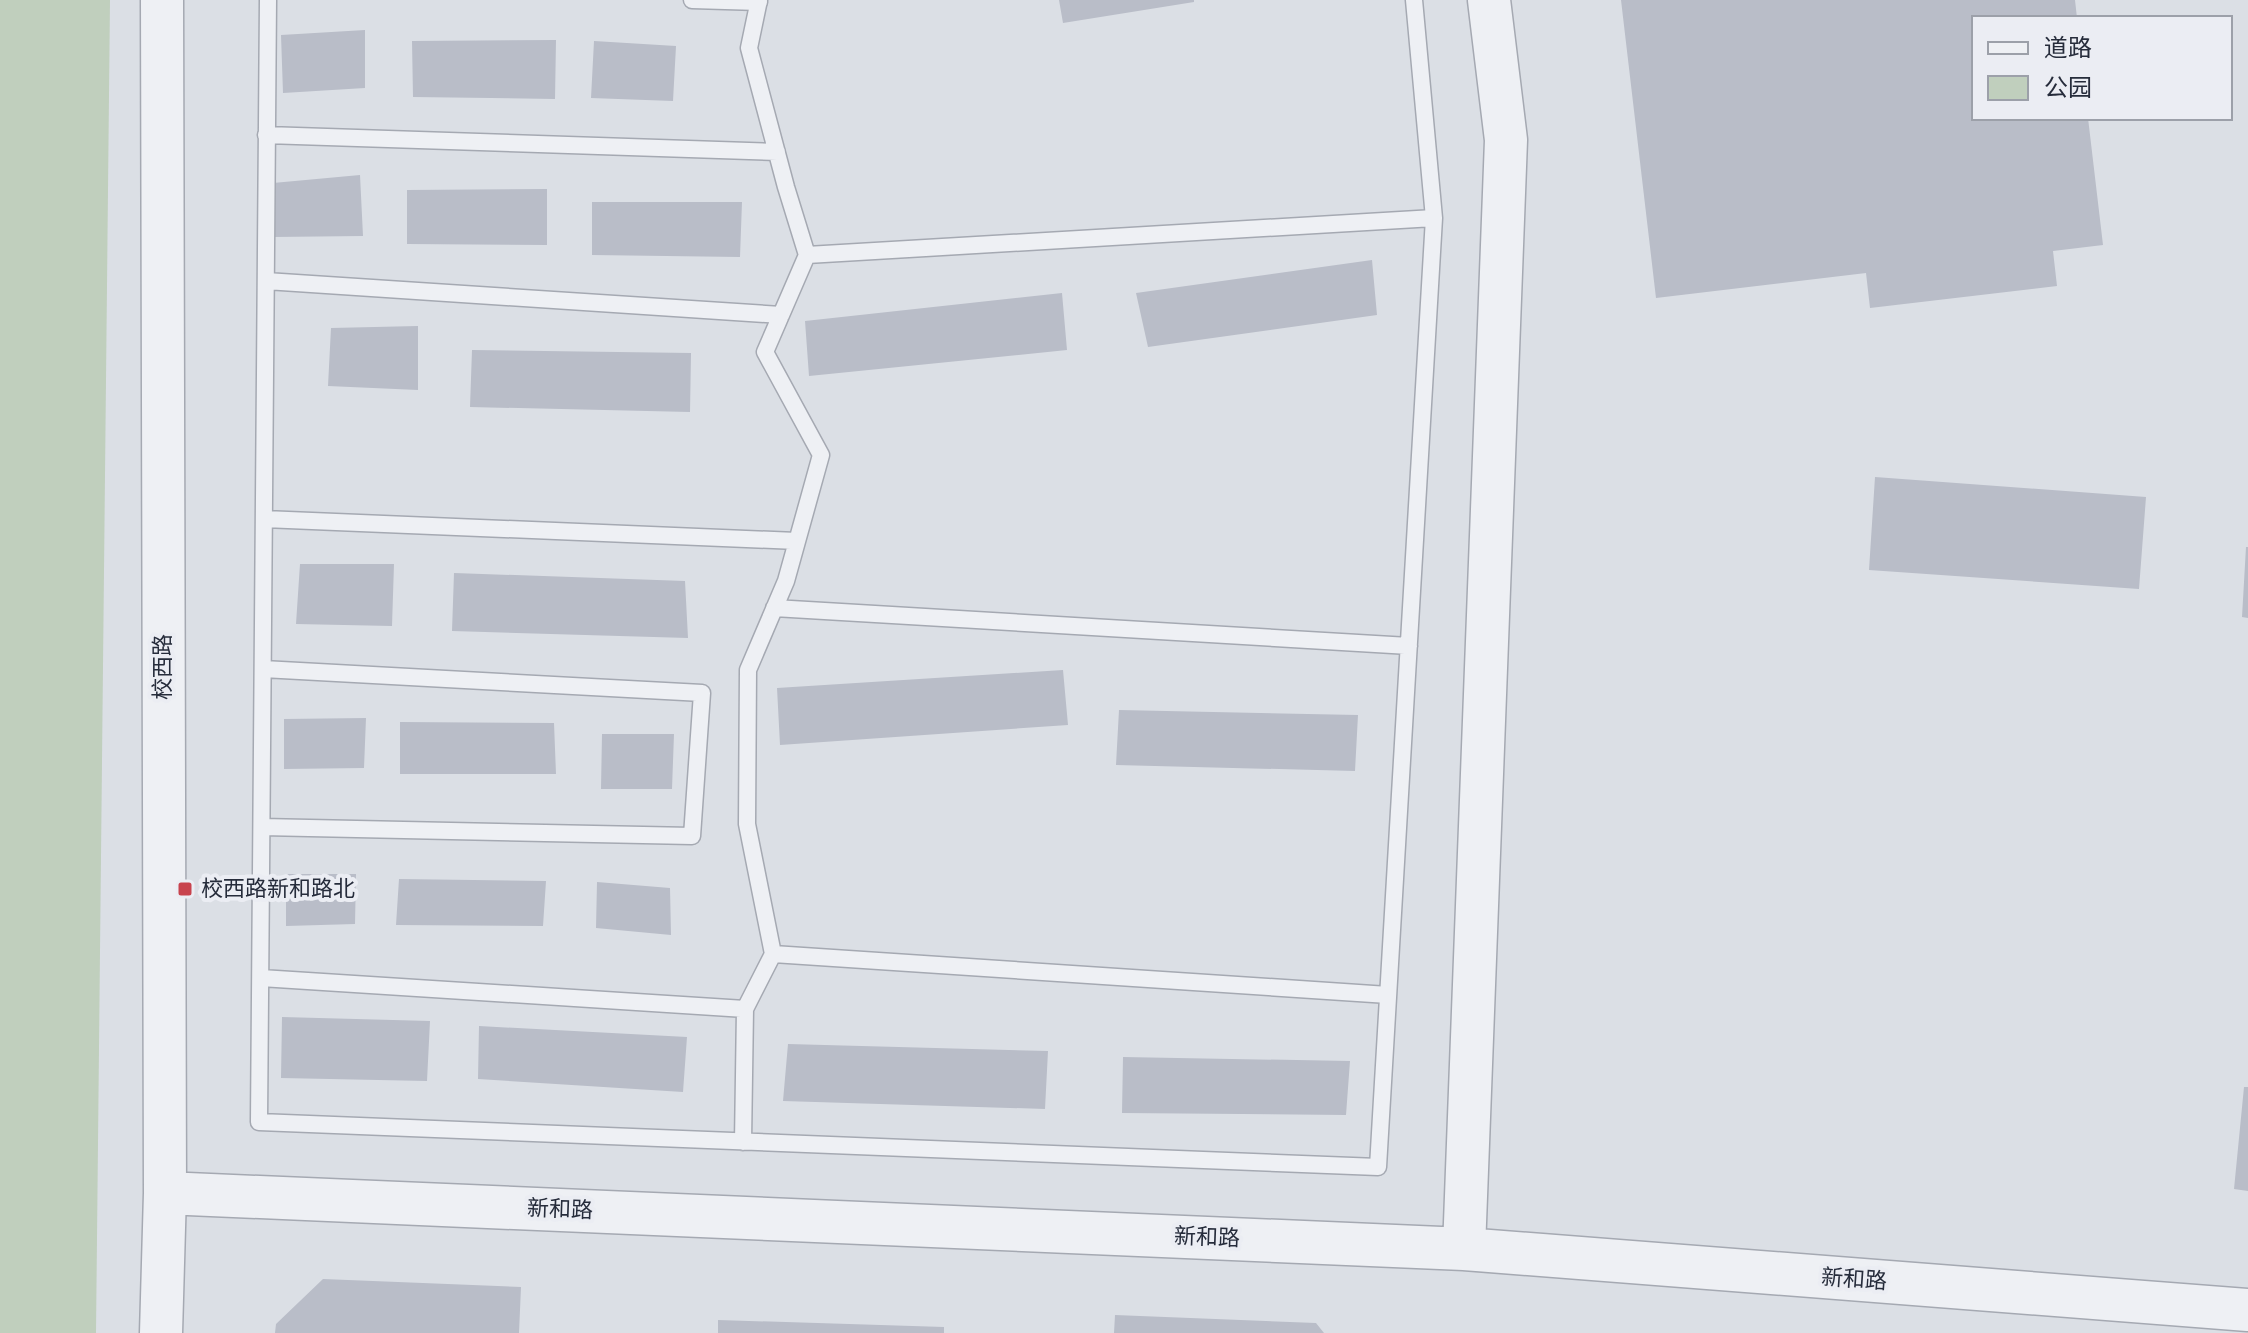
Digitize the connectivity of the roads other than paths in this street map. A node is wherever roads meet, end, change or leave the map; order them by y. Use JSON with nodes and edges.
{"nodes":[{"id":1,"x":162,"y":0,"type":"edge"},
{"id":2,"x":268,"y":0,"type":"edge"},
{"id":3,"x":692,"y":0,"type":"edge"},
{"id":4,"x":1414,"y":0,"type":"edge"},
{"id":5,"x":1489,"y":0,"type":"edge"},
{"id":6,"x":759,"y":1,"type":"edge"},
{"id":7,"x":266,"y":135,"type":"junction"},
{"id":8,"x":777,"y":152,"type":"junction"},
{"id":9,"x":1434,"y":218,"type":"junction"},
{"id":10,"x":807,"y":255,"type":"junction"},
{"id":11,"x":266,"y":281,"type":"junction"},
{"id":12,"x":781,"y":315,"type":"junction"},
{"id":13,"x":264,"y":519,"type":"junction"},
{"id":14,"x":797,"y":541,"type":"junction"},
{"id":15,"x":774,"y":608,"type":"junction"},
{"id":16,"x":1409,"y":646,"type":"junction"},
{"id":17,"x":263,"y":669,"type":"junction"},
{"id":18,"x":262,"y":827,"type":"junction"},
{"id":19,"x":773,"y":954,"type":"junction"},
{"id":20,"x":261,"y":978,"type":"junction"},
{"id":21,"x":1388,"y":995,"type":"junction"},
{"id":22,"x":745,"y":1009,"type":"junction"},
{"id":23,"x":743,"y":1142,"type":"junction"},
{"id":24,"x":165,"y":1193,"type":"junction"},
{"id":25,"x":1464,"y":1249,"type":"junction"},
{"id":26,"x":2248,"y":1310,"type":"edge"},
{"id":27,"x":161,"y":1333,"type":"edge"}],
"edges":[{"from":1,"to":24,"type":"street","name":"校西路"},
{"from":2,"to":7,"type":"lane"},
{"from":3,"to":6,"type":"lane"},
{"from":4,"to":9,"type":"lane"},
{"from":5,"to":25,"type":"street"},
{"from":6,"to":8,"type":"lane"},
{"from":7,"to":8,"type":"lane"},
{"from":7,"to":11,"type":"lane"},
{"from":8,"to":10,"type":"lane"},
{"from":9,"to":10,"type":"lane"},
{"from":9,"to":16,"type":"lane"},
{"from":10,"to":12,"type":"lane"},
{"from":11,"to":12,"type":"lane"},
{"from":11,"to":13,"type":"lane"},
{"from":12,"to":14,"type":"lane"},
{"from":13,"to":14,"type":"lane"},
{"from":13,"to":17,"type":"lane"},
{"from":14,"to":15,"type":"lane"},
{"from":15,"to":16,"type":"lane"},
{"from":15,"to":19,"type":"lane"},
{"from":16,"to":21,"type":"lane"},
{"from":17,"to":18,"type":"lane"},
{"from":17,"to":18,"type":"lane"},
{"from":18,"to":20,"type":"lane"},
{"from":19,"to":21,"type":"lane"},
{"from":19,"to":22,"type":"lane"},
{"from":20,"to":22,"type":"lane"},
{"from":20,"to":23,"type":"lane"},
{"from":21,"to":23,"type":"lane"},
{"from":22,"to":23,"type":"lane"},
{"from":24,"to":25,"type":"street","name":"新和路"},
{"from":24,"to":27,"type":"street","name":"校西路"},
{"from":25,"to":26,"type":"street","name":"新和路"}]}
